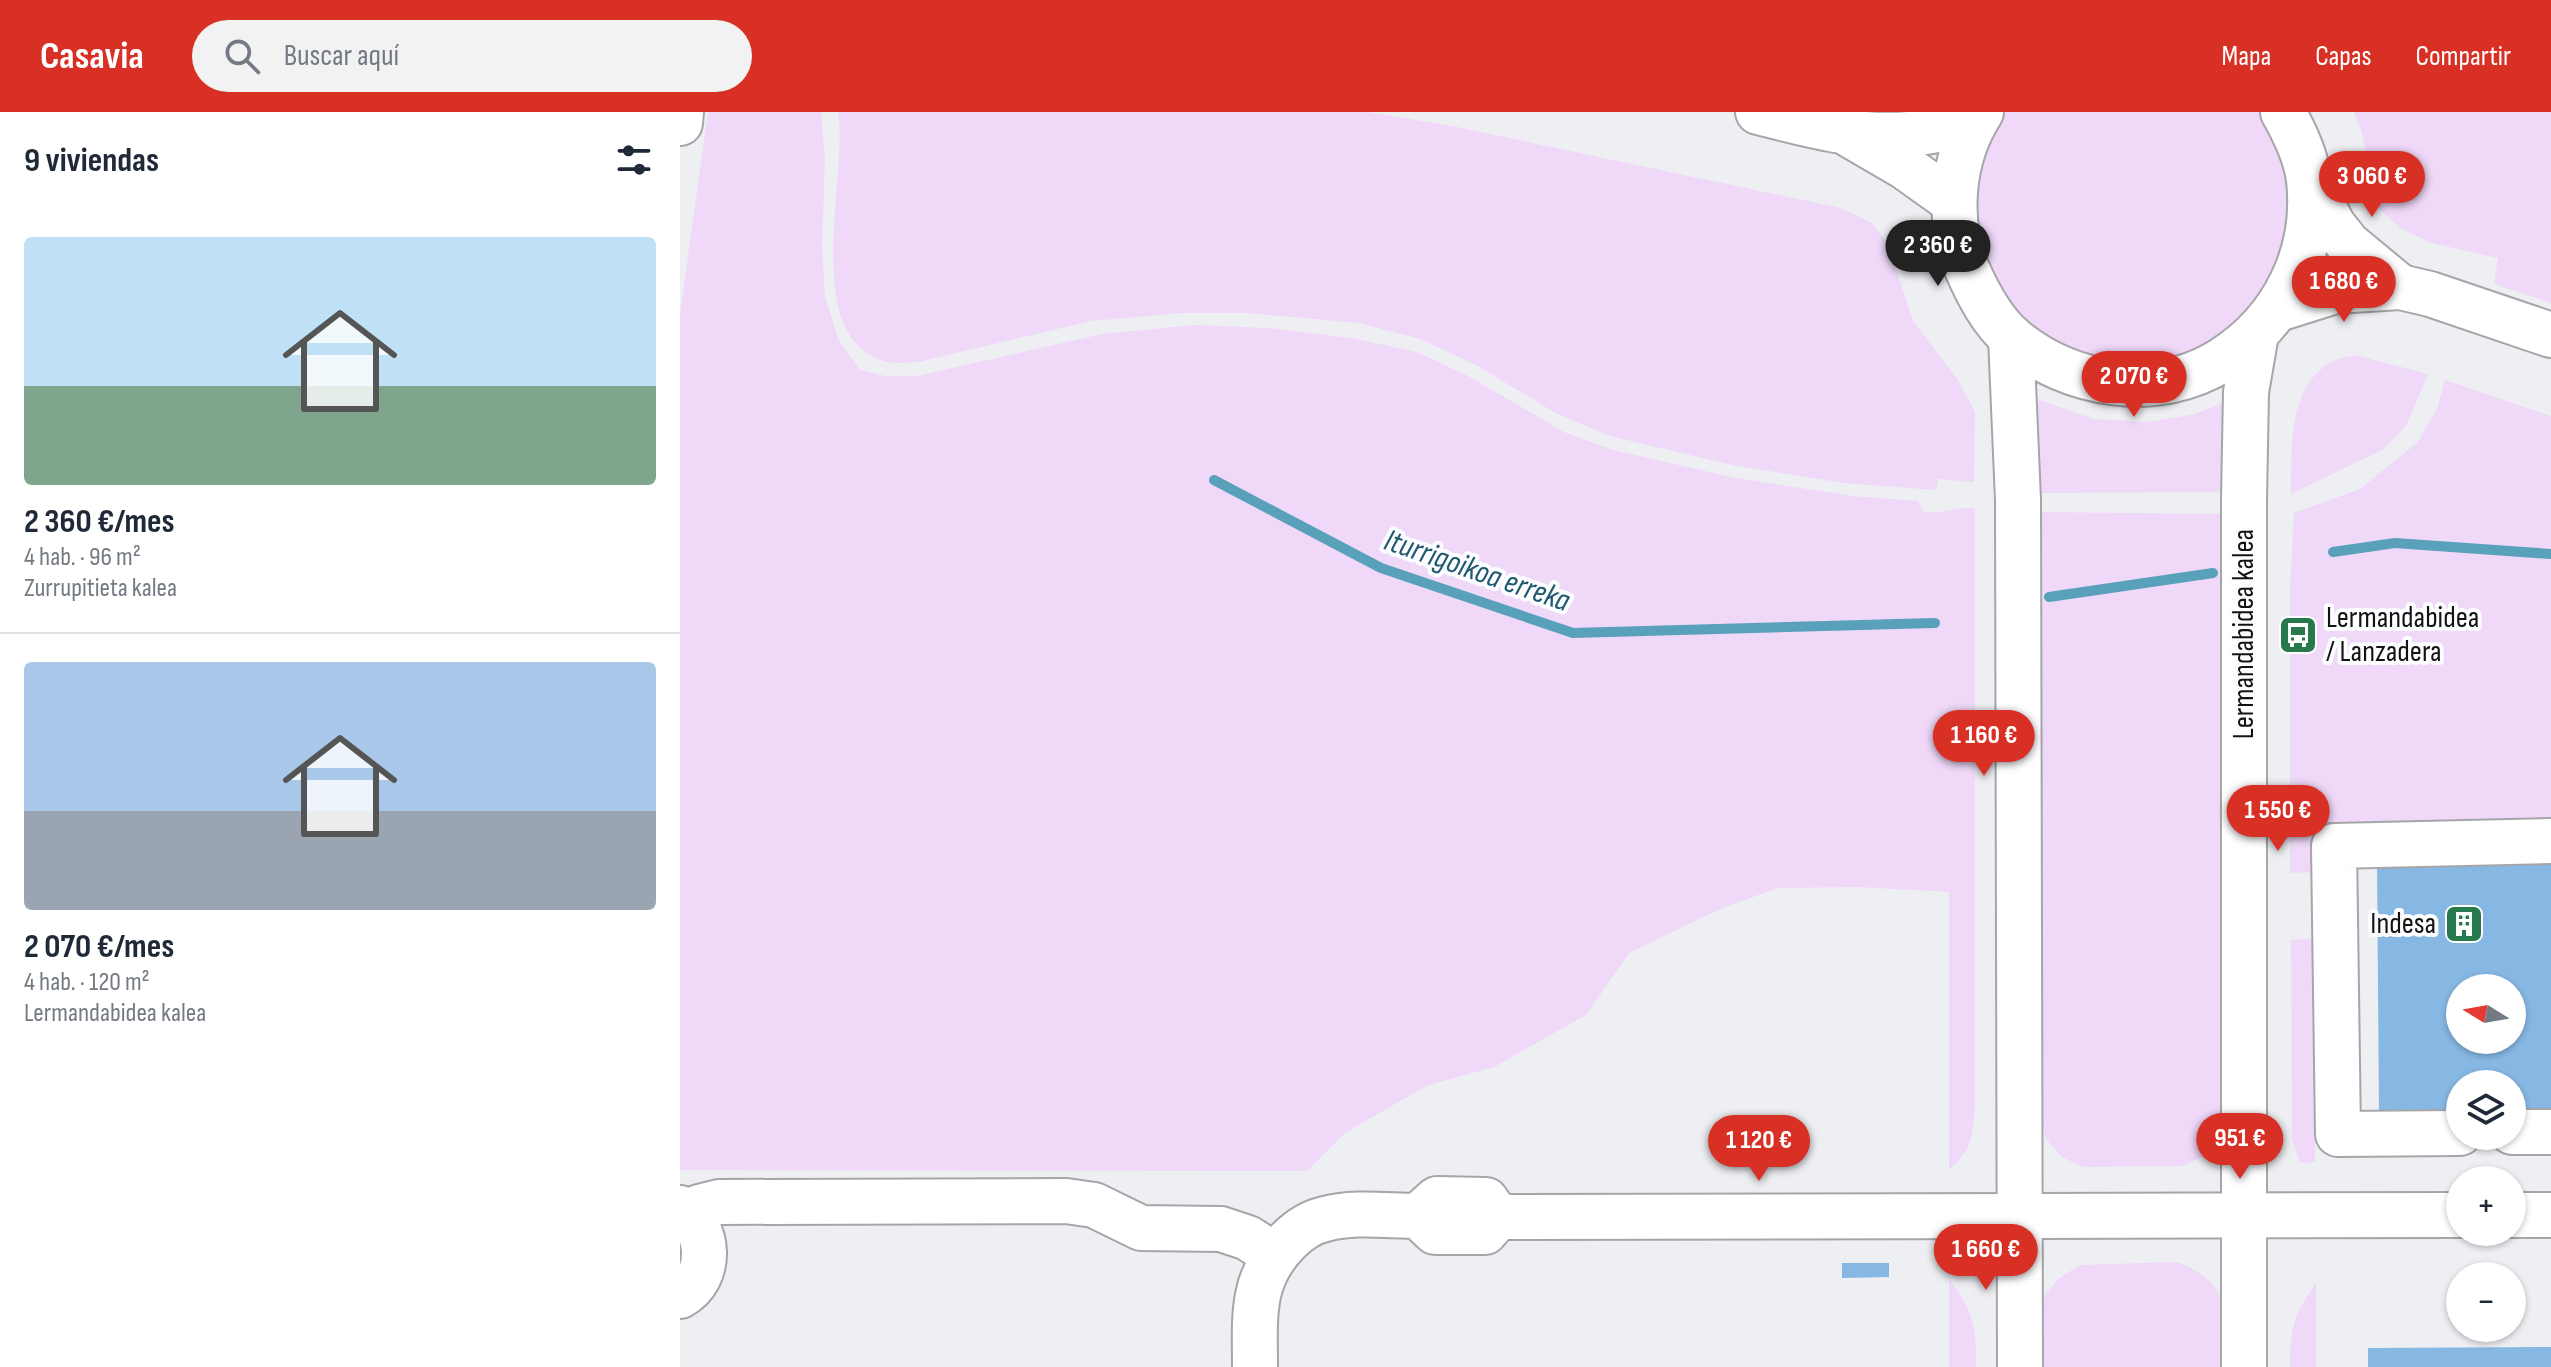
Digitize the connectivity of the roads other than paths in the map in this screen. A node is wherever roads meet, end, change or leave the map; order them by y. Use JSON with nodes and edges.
{"nodes":[{"id":1,"x":681,"y":112,"type":"edge"},
{"id":2,"x":1758,"y":112,"type":"edge"},
{"id":3,"x":2283,"y":112,"type":"edge"},
{"id":4,"x":1980,"y":114,"type":"edge"},
{"id":5,"x":680,"y":123,"type":"edge"},
{"id":6,"x":1848,"y":134,"type":"junction"},
{"id":7,"x":2309,"y":178,"type":"junction"},
{"id":8,"x":1954,"y":202,"type":"junction"},
{"id":9,"x":2400,"y":287,"type":"junction"},
{"id":10,"x":2267,"y":322,"type":"junction"},
{"id":11,"x":2551,"y":335,"type":"edge"},
{"id":12,"x":2011,"y":337,"type":"junction"},
{"id":13,"x":2551,"y":841,"type":"edge"},
{"id":14,"x":2526,"y":1132,"type":"edge"},
{"id":15,"x":2551,"y":1132,"type":"edge"},
{"id":16,"x":2446,"y":1133,"type":"edge"},
{"id":17,"x":685,"y":1211,"type":"edge"},
{"id":18,"x":2243,"y":1215,"type":"junction"},
{"id":19,"x":2446,"y":1215,"type":"edge"},
{"id":20,"x":2526,"y":1215,"type":"edge"},
{"id":21,"x":2551,"y":1215,"type":"edge"},
{"id":22,"x":2019,"y":1217,"type":"junction"},
{"id":23,"x":1274,"y":1255,"type":"junction"},
{"id":24,"x":680,"y":1296,"type":"edge"},
{"id":25,"x":1255,"y":1367,"type":"edge"},
{"id":26,"x":2020,"y":1367,"type":"edge"},
{"id":27,"x":2244,"y":1367,"type":"edge"}],
"edges":[{"from":1,"to":5,"type":"street"},
{"from":2,"to":6,"type":"street"},
{"from":3,"to":7,"type":"street"},
{"from":4,"to":6,"type":"street"},
{"from":4,"to":8,"type":"street"},
{"from":6,"to":8,"type":"street"},
{"from":7,"to":9,"type":"street"},
{"from":7,"to":10,"type":"street"},
{"from":8,"to":12,"type":"street"},
{"from":9,"to":10,"type":"street"},
{"from":9,"to":11,"type":"street"},
{"from":10,"to":12,"type":"street"},
{"from":10,"to":18,"type":"street","name":"Lermandabidea kalea"},
{"from":12,"to":22,"type":"street"},
{"from":13,"to":16,"type":"street"},
{"from":14,"to":15,"type":"street"},
{"from":17,"to":23,"type":"street"},
{"from":17,"to":24,"type":"street"},
{"from":18,"to":19,"type":"street"},
{"from":18,"to":22,"type":"street"},
{"from":18,"to":27,"type":"street","name":"Lermandabidea kalea"},
{"from":20,"to":21,"type":"street"},
{"from":22,"to":23,"type":"street"},
{"from":22,"to":26,"type":"street"},
{"from":23,"to":25,"type":"street"}]}
